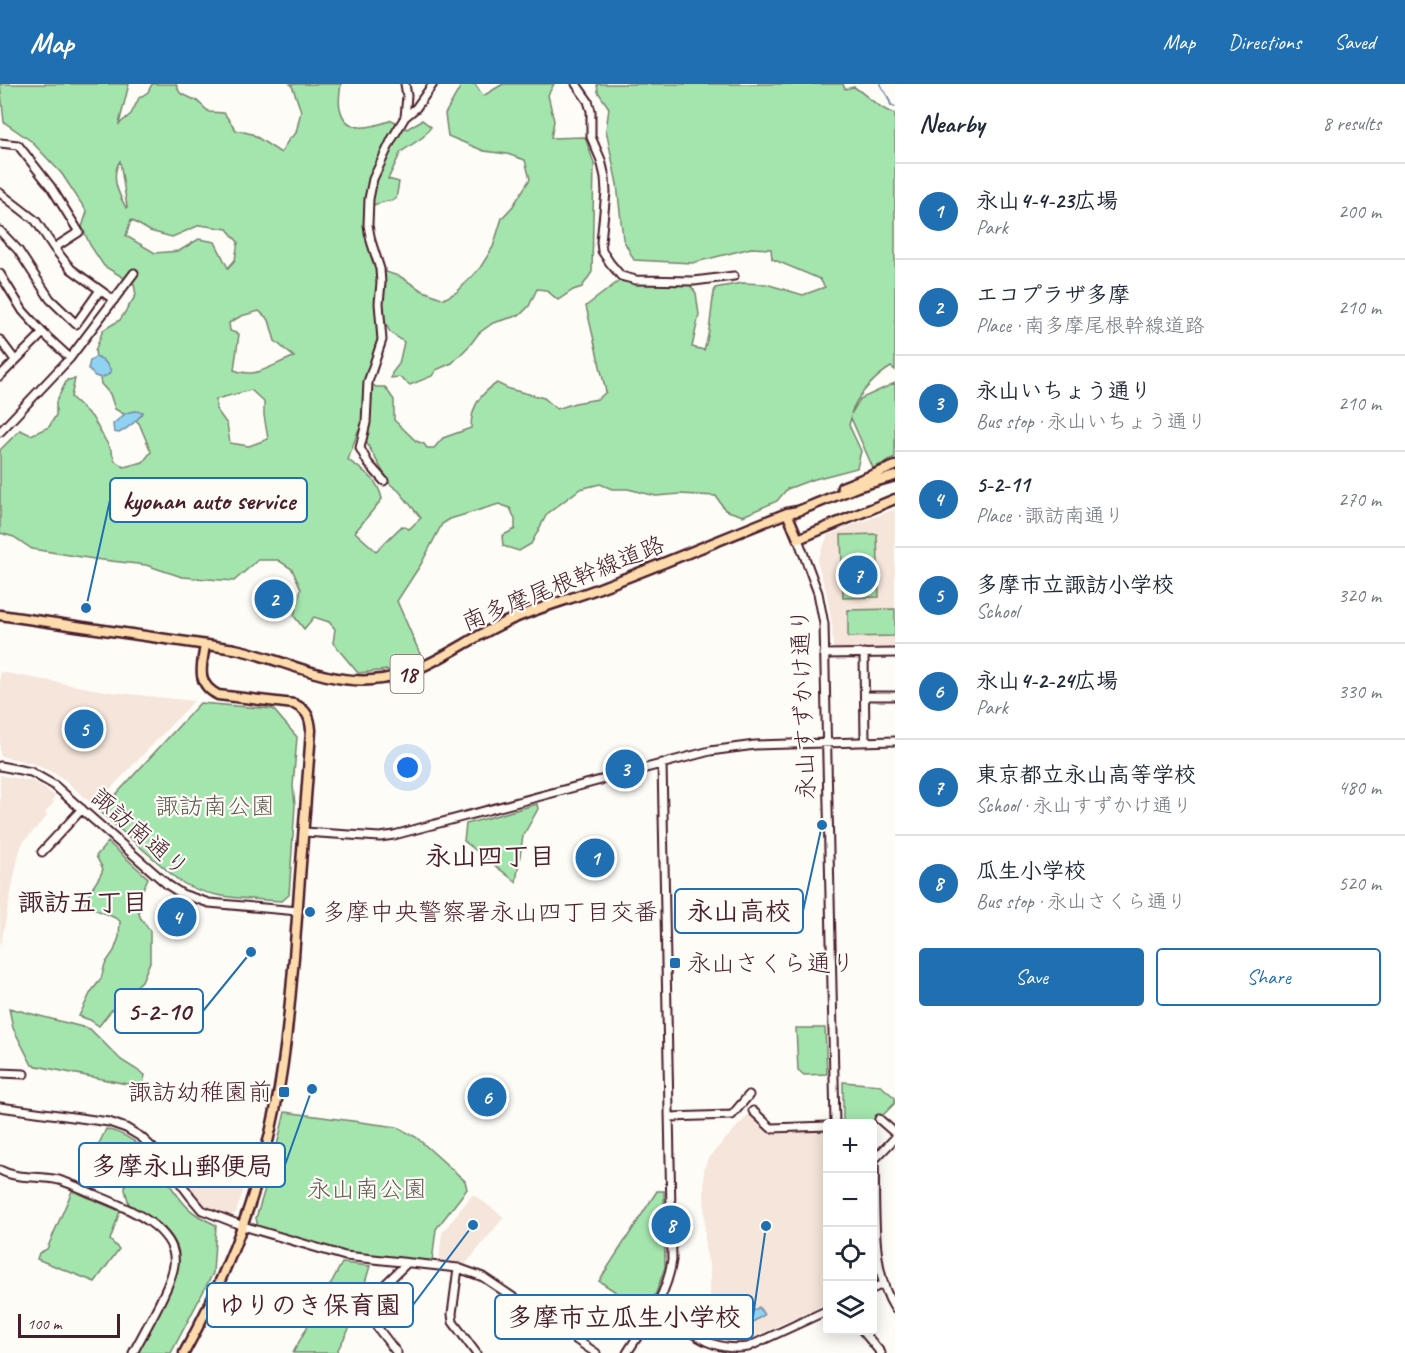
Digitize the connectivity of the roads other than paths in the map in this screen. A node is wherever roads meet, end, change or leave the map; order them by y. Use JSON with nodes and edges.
{"nodes":[{"id":1,"x":405,"y":84,"type":"edge"},
{"id":2,"x":433,"y":84,"type":"edge"},
{"id":3,"x":576,"y":84,"type":"edge"},
{"id":4,"x":405,"y":117,"type":"junction"},
{"id":5,"x":0,"y":143,"type":"edge"},
{"id":6,"x":0,"y":193,"type":"edge"},
{"id":7,"x":2,"y":236,"type":"edge"},
{"id":8,"x":54,"y":248,"type":"junction"},
{"id":9,"x":134,"y":273,"type":"dead end"},
{"id":10,"x":0,"y":274,"type":"edge"},
{"id":11,"x":734,"y":276,"type":"dead end"},
{"id":12,"x":100,"y":290,"type":"junction"},
{"id":13,"x":114,"y":300,"type":"junction"},
{"id":14,"x":43,"y":333,"type":"junction"},
{"id":15,"x":0,"y":340,"type":"edge"},
{"id":16,"x":70,"y":358,"type":"junction"},
{"id":17,"x":15,"y":360,"type":"junction"},
{"id":18,"x":0,"y":376,"type":"edge"},
{"id":19,"x":0,"y":432,"type":"edge"},
{"id":20,"x":895,"y":466,"type":"edge"},
{"id":21,"x":895,"y":476,"type":"edge"},
{"id":22,"x":384,"y":481,"type":"dead end"},
{"id":23,"x":895,"y":499,"type":"edge"},
{"id":24,"x":788,"y":513,"type":"junction"},
{"id":25,"x":798,"y":539,"type":"junction"},
{"id":26,"x":0,"y":615,"type":"edge"},
{"id":27,"x":205,"y":645,"type":"junction"},
{"id":28,"x":864,"y":653,"type":"junction"},
{"id":29,"x":895,"y":653,"type":"edge"},
{"id":30,"x":824,"y":654,"type":"junction"},
{"id":31,"x":865,"y":696,"type":"junction"},
{"id":32,"x":895,"y":696,"type":"edge"},
{"id":33,"x":895,"y":741,"type":"edge"},
{"id":34,"x":827,"y":742,"type":"junction"},
{"id":35,"x":865,"y":742,"type":"junction"},
{"id":36,"x":662,"y":763,"type":"junction"},
{"id":37,"x":0,"y":766,"type":"edge"},
{"id":38,"x":82,"y":808,"type":"junction"},
{"id":39,"x":304,"y":832,"type":"junction"},
{"id":40,"x":42,"y":852,"type":"dead end"},
{"id":41,"x":298,"y":911,"type":"junction"},
{"id":42,"x":0,"y":1073,"type":"edge"},
{"id":43,"x":24,"y":1074,"type":"dead end"},
{"id":44,"x":749,"y":1095,"type":"dead end"},
{"id":45,"x":0,"y":1107,"type":"edge"},
{"id":46,"x":753,"y":1111,"type":"dead end"},
{"id":47,"x":669,"y":1117,"type":"junction"},
{"id":48,"x":835,"y":1119,"type":"edge"},
{"id":49,"x":879,"y":1119,"type":"dead end"},
{"id":50,"x":823,"y":1126,"type":"edge"},
{"id":51,"x":895,"y":1133,"type":"edge"},
{"id":52,"x":895,"y":1138,"type":"edge"},
{"id":53,"x":877,"y":1156,"type":"edge"},
{"id":54,"x":0,"y":1170,"type":"edge"},
{"id":55,"x":874,"y":1173,"type":"edge"},
{"id":56,"x":243,"y":1226,"type":"junction"},
{"id":57,"x":407,"y":1263,"type":"junction"},
{"id":58,"x":458,"y":1268,"type":"junction"},
{"id":59,"x":883,"y":1284,"type":"junction"},
{"id":60,"x":877,"y":1287,"type":"edge"},
{"id":61,"x":656,"y":1308,"type":"junction"},
{"id":62,"x":895,"y":1309,"type":"edge"},
{"id":63,"x":823,"y":1312,"type":"edge"},
{"id":64,"x":866,"y":1335,"type":"edge"},
{"id":65,"x":133,"y":1353,"type":"edge"},
{"id":66,"x":184,"y":1353,"type":"edge"},
{"id":67,"x":397,"y":1353,"type":"edge"},
{"id":68,"x":476,"y":1353,"type":"edge"},
{"id":69,"x":596,"y":1353,"type":"edge"},
{"id":70,"x":627,"y":1353,"type":"edge"},
{"id":71,"x":880,"y":1353,"type":"edge"}],
"edges":[{"from":1,"to":4,"type":"street"},
{"from":2,"to":4,"type":"street"},
{"from":3,"to":11,"type":"street"},
{"from":4,"to":22,"type":"street"},
{"from":5,"to":8,"type":"street"},
{"from":6,"to":8,"type":"street"},
{"from":7,"to":12,"type":"street"},
{"from":8,"to":12,"type":"street"},
{"from":9,"to":13,"type":"street"},
{"from":10,"to":14,"type":"street"},
{"from":12,"to":13,"type":"street"},
{"from":13,"to":16,"type":"street"},
{"from":14,"to":16,"type":"street"},
{"from":14,"to":17,"type":"street"},
{"from":15,"to":17,"type":"street"},
{"from":16,"to":19,"type":"street"},
{"from":17,"to":18,"type":"street"},
{"from":20,"to":24,"type":"main road","name":"南多摩尾根幹線道路","number":"18"},
{"from":21,"to":24,"type":"main road","name":"南多摩尾根幹線道路","number":"18"},
{"from":23,"to":25,"type":"main road"},
{"from":24,"to":25,"type":"main road"},
{"from":24,"to":27,"type":"main road","name":"南多摩尾根幹線道路","number":"18"},
{"from":25,"to":30,"type":"street","name":"永山すずかけ通り"},
{"from":26,"to":27,"type":"main road","name":"南多摩尾根幹線道路","number":"18"},
{"from":27,"to":39,"type":"main road"},
{"from":28,"to":29,"type":"street"},
{"from":28,"to":30,"type":"street"},
{"from":28,"to":31,"type":"street"},
{"from":30,"to":34,"type":"street","name":"永山すずかけ通り"},
{"from":31,"to":32,"type":"street"},
{"from":31,"to":35,"type":"street"},
{"from":33,"to":35,"type":"street"},
{"from":34,"to":35,"type":"street"},
{"from":34,"to":36,"type":"street"},
{"from":34,"to":48,"type":"street","name":"永山すずかけ通り"},
{"from":36,"to":39,"type":"street"},
{"from":36,"to":47,"type":"street"},
{"from":37,"to":38,"type":"street","name":"諏訪南通り"},
{"from":38,"to":40,"type":"street"},
{"from":38,"to":41,"type":"street","name":"諏訪南通り"},
{"from":39,"to":41,"type":"main road"},
{"from":41,"to":56,"type":"main road"},
{"from":42,"to":43,"type":"street"},
{"from":44,"to":47,"type":"street"},
{"from":45,"to":56,"type":"street"},
{"from":46,"to":50,"type":"street"},
{"from":47,"to":61,"type":"street"},
{"from":49,"to":51,"type":"street"},
{"from":52,"to":53,"type":"street"},
{"from":54,"to":65,"type":"street"},
{"from":55,"to":59,"type":"street"},
{"from":56,"to":57,"type":"street"},
{"from":56,"to":66,"type":"main road"},
{"from":57,"to":58,"type":"street"},
{"from":57,"to":67,"type":"street"},
{"from":58,"to":68,"type":"street"},
{"from":58,"to":69,"type":"street"},
{"from":59,"to":60,"type":"street"},
{"from":59,"to":62,"type":"street"},
{"from":61,"to":63,"type":"street"},
{"from":61,"to":70,"type":"street"},
{"from":64,"to":71,"type":"street"}]}
